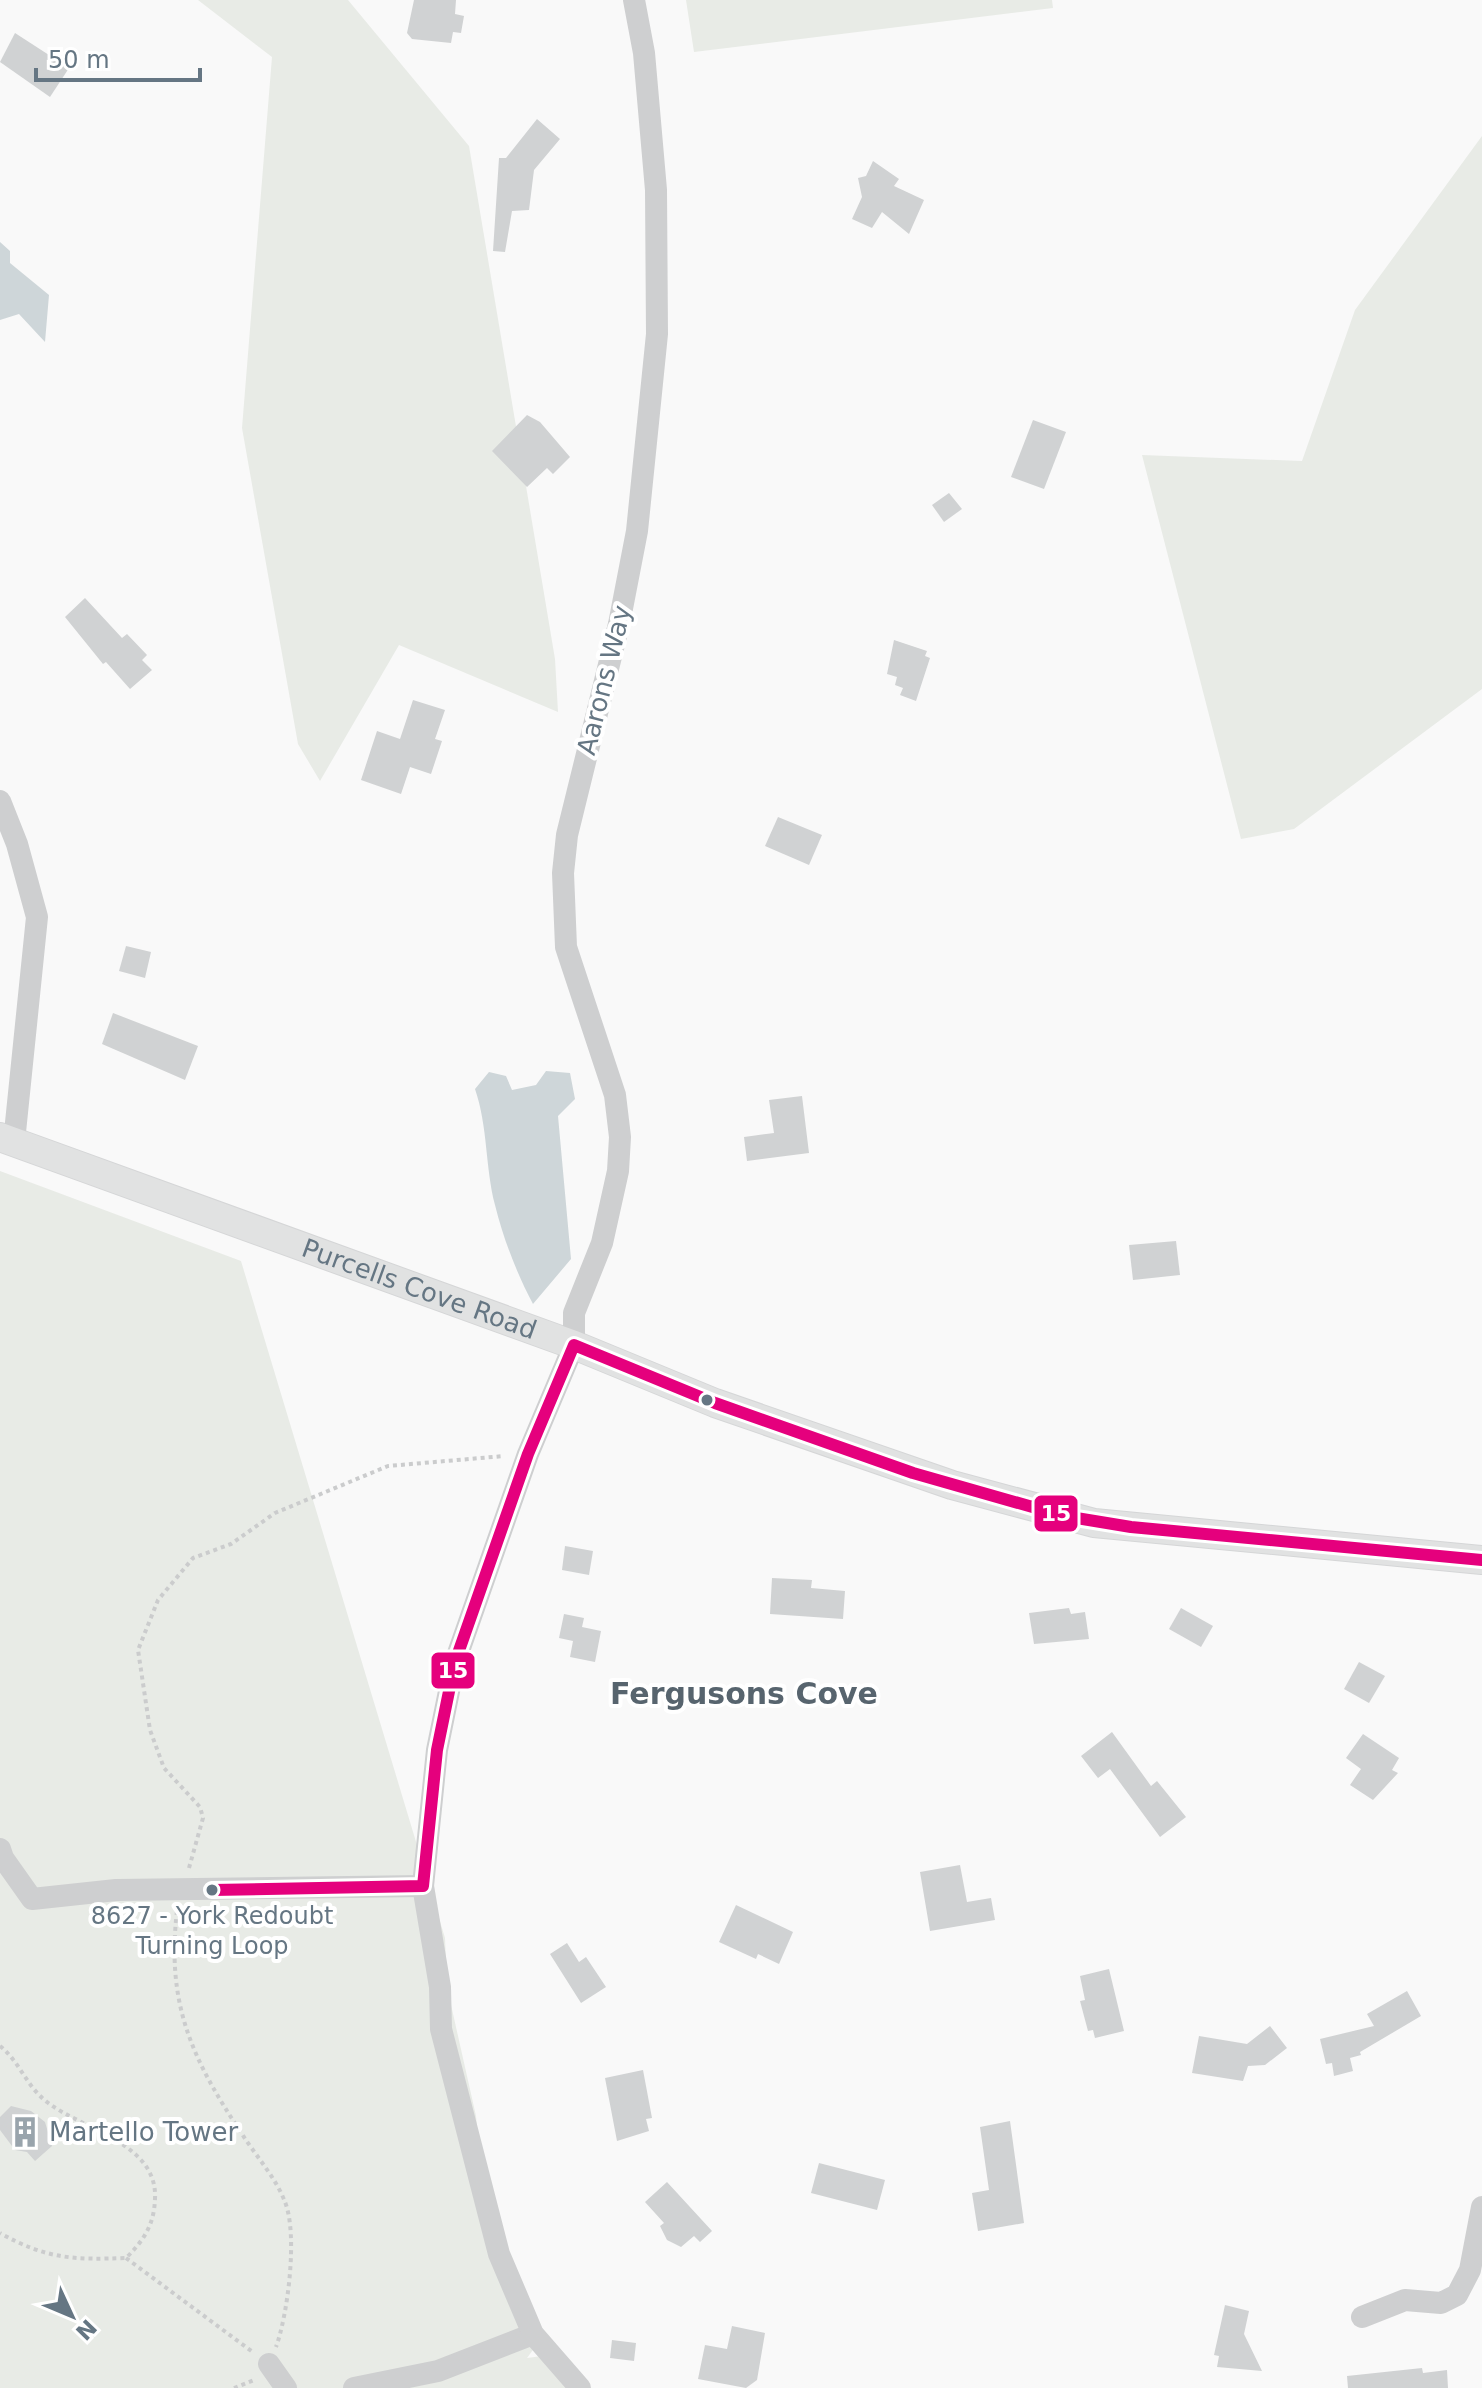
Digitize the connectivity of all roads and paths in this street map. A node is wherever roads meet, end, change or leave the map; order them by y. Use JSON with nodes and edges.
{"nodes":[{"id":1,"x":634,"y":0,"type":"edge"},
{"id":2,"x":0,"y":801,"type":"edge"},
{"id":3,"x":7,"y":1140,"type":"edge"},
{"id":4,"x":574,"y":1345,"type":"junction"},
{"id":5,"x":528,"y":1454,"type":"junction"},
{"id":6,"x":1482,"y":1560,"type":"edge"},
{"id":7,"x":0,"y":1849,"type":"edge"},
{"id":8,"x":423,"y":1886,"type":"junction"},
{"id":9,"x":183,"y":1889,"type":"junction"},
{"id":10,"x":0,"y":2046,"type":"edge"},
{"id":11,"x":1482,"y":2207,"type":"edge"},
{"id":12,"x":0,"y":2233,"type":"edge"},
{"id":13,"x":126,"y":2258,"type":"junction"},
{"id":14,"x":1362,"y":2317,"type":"dead end"},
{"id":15,"x":533,"y":2334,"type":"junction"},
{"id":16,"x":269,"y":2364,"type":"junction"},
{"id":17,"x":286,"y":2388,"type":"edge"},
{"id":18,"x":354,"y":2388,"type":"edge"},
{"id":19,"x":580,"y":2388,"type":"edge"}],
"edges":[{"from":1,"to":4,"type":"street","name":"Aarons Way"},
{"from":2,"to":3,"type":"street"},
{"from":3,"to":4,"type":"main road","name":"Purcells Cove Road"},
{"from":4,"to":5,"type":"street","name":"Aarons Way"},
{"from":4,"to":6,"type":"main road","name":"Purcells Cove Road"},
{"from":5,"to":8,"type":"street","name":"Aarons Way"},
{"from":5,"to":9,"type":"path"},
{"from":7,"to":9,"type":"street"},
{"from":8,"to":9,"type":"street"},
{"from":8,"to":15,"type":"street","name":"Aarons Way"},
{"from":9,"to":16,"type":"path"},
{"from":10,"to":13,"type":"path"},
{"from":11,"to":14,"type":"street"},
{"from":12,"to":13,"type":"path"},
{"from":13,"to":16,"type":"path"},
{"from":15,"to":18,"type":"street"},
{"from":15,"to":19,"type":"street","name":"Aarons Way"},
{"from":16,"to":17,"type":"street"}]}
